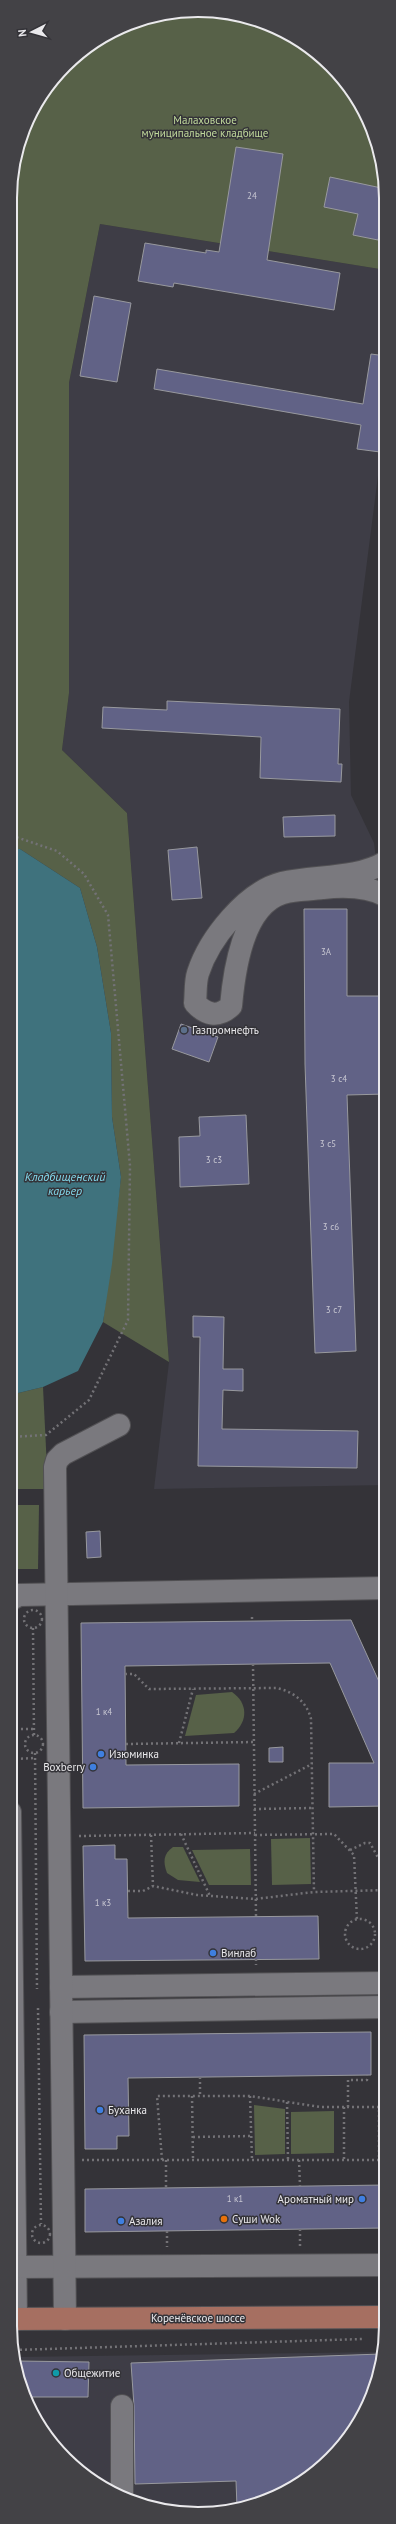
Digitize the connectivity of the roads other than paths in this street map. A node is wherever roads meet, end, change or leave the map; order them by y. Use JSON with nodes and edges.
{"nodes":[{"id":1,"x":379,"y":864,"type":"edge"},
{"id":2,"x":379,"y":894,"type":"edge"},
{"id":3,"x":119,"y":1425,"type":"dead end"},
{"id":4,"x":379,"y":1588,"type":"edge"},
{"id":5,"x":57,"y":1595,"type":"junction"},
{"id":6,"x":17,"y":1596,"type":"edge"},
{"id":7,"x":379,"y":1983,"type":"edge"},
{"id":8,"x":52,"y":1988,"type":"junction"},
{"id":9,"x":379,"y":2006,"type":"edge"},
{"id":10,"x":52,"y":2009,"type":"junction"},
{"id":11,"x":379,"y":2265,"type":"edge"},
{"id":12,"x":64,"y":2266,"type":"junction"},
{"id":13,"x":17,"y":2267,"type":"edge"},
{"id":14,"x":379,"y":2317,"type":"edge"},
{"id":15,"x":17,"y":2319,"type":"edge"},
{"id":16,"x":65,"y":2319,"type":"junction"},
{"id":17,"x":122,"y":2406,"type":"dead end"},
{"id":18,"x":122,"y":2490,"type":"edge"}],
"edges":[{"from":1,"to":2,"type":"lane"},
{"from":3,"to":5,"type":"lane"},
{"from":4,"to":5,"type":"lane"},
{"from":5,"to":6,"type":"lane"},
{"from":5,"to":8,"type":"lane"},
{"from":7,"to":8,"type":"lane"},
{"from":8,"to":10,"type":"lane"},
{"from":9,"to":10,"type":"lane"},
{"from":10,"to":12,"type":"lane"},
{"from":11,"to":12,"type":"lane"},
{"from":12,"to":13,"type":"lane"},
{"from":12,"to":16,"type":"lane"},
{"from":14,"to":16,"type":"main road","name":"Коренёвское шоссе"},
{"from":15,"to":16,"type":"main road","name":"Коренёвское шоссе"},
{"from":17,"to":18,"type":"lane"}]}
